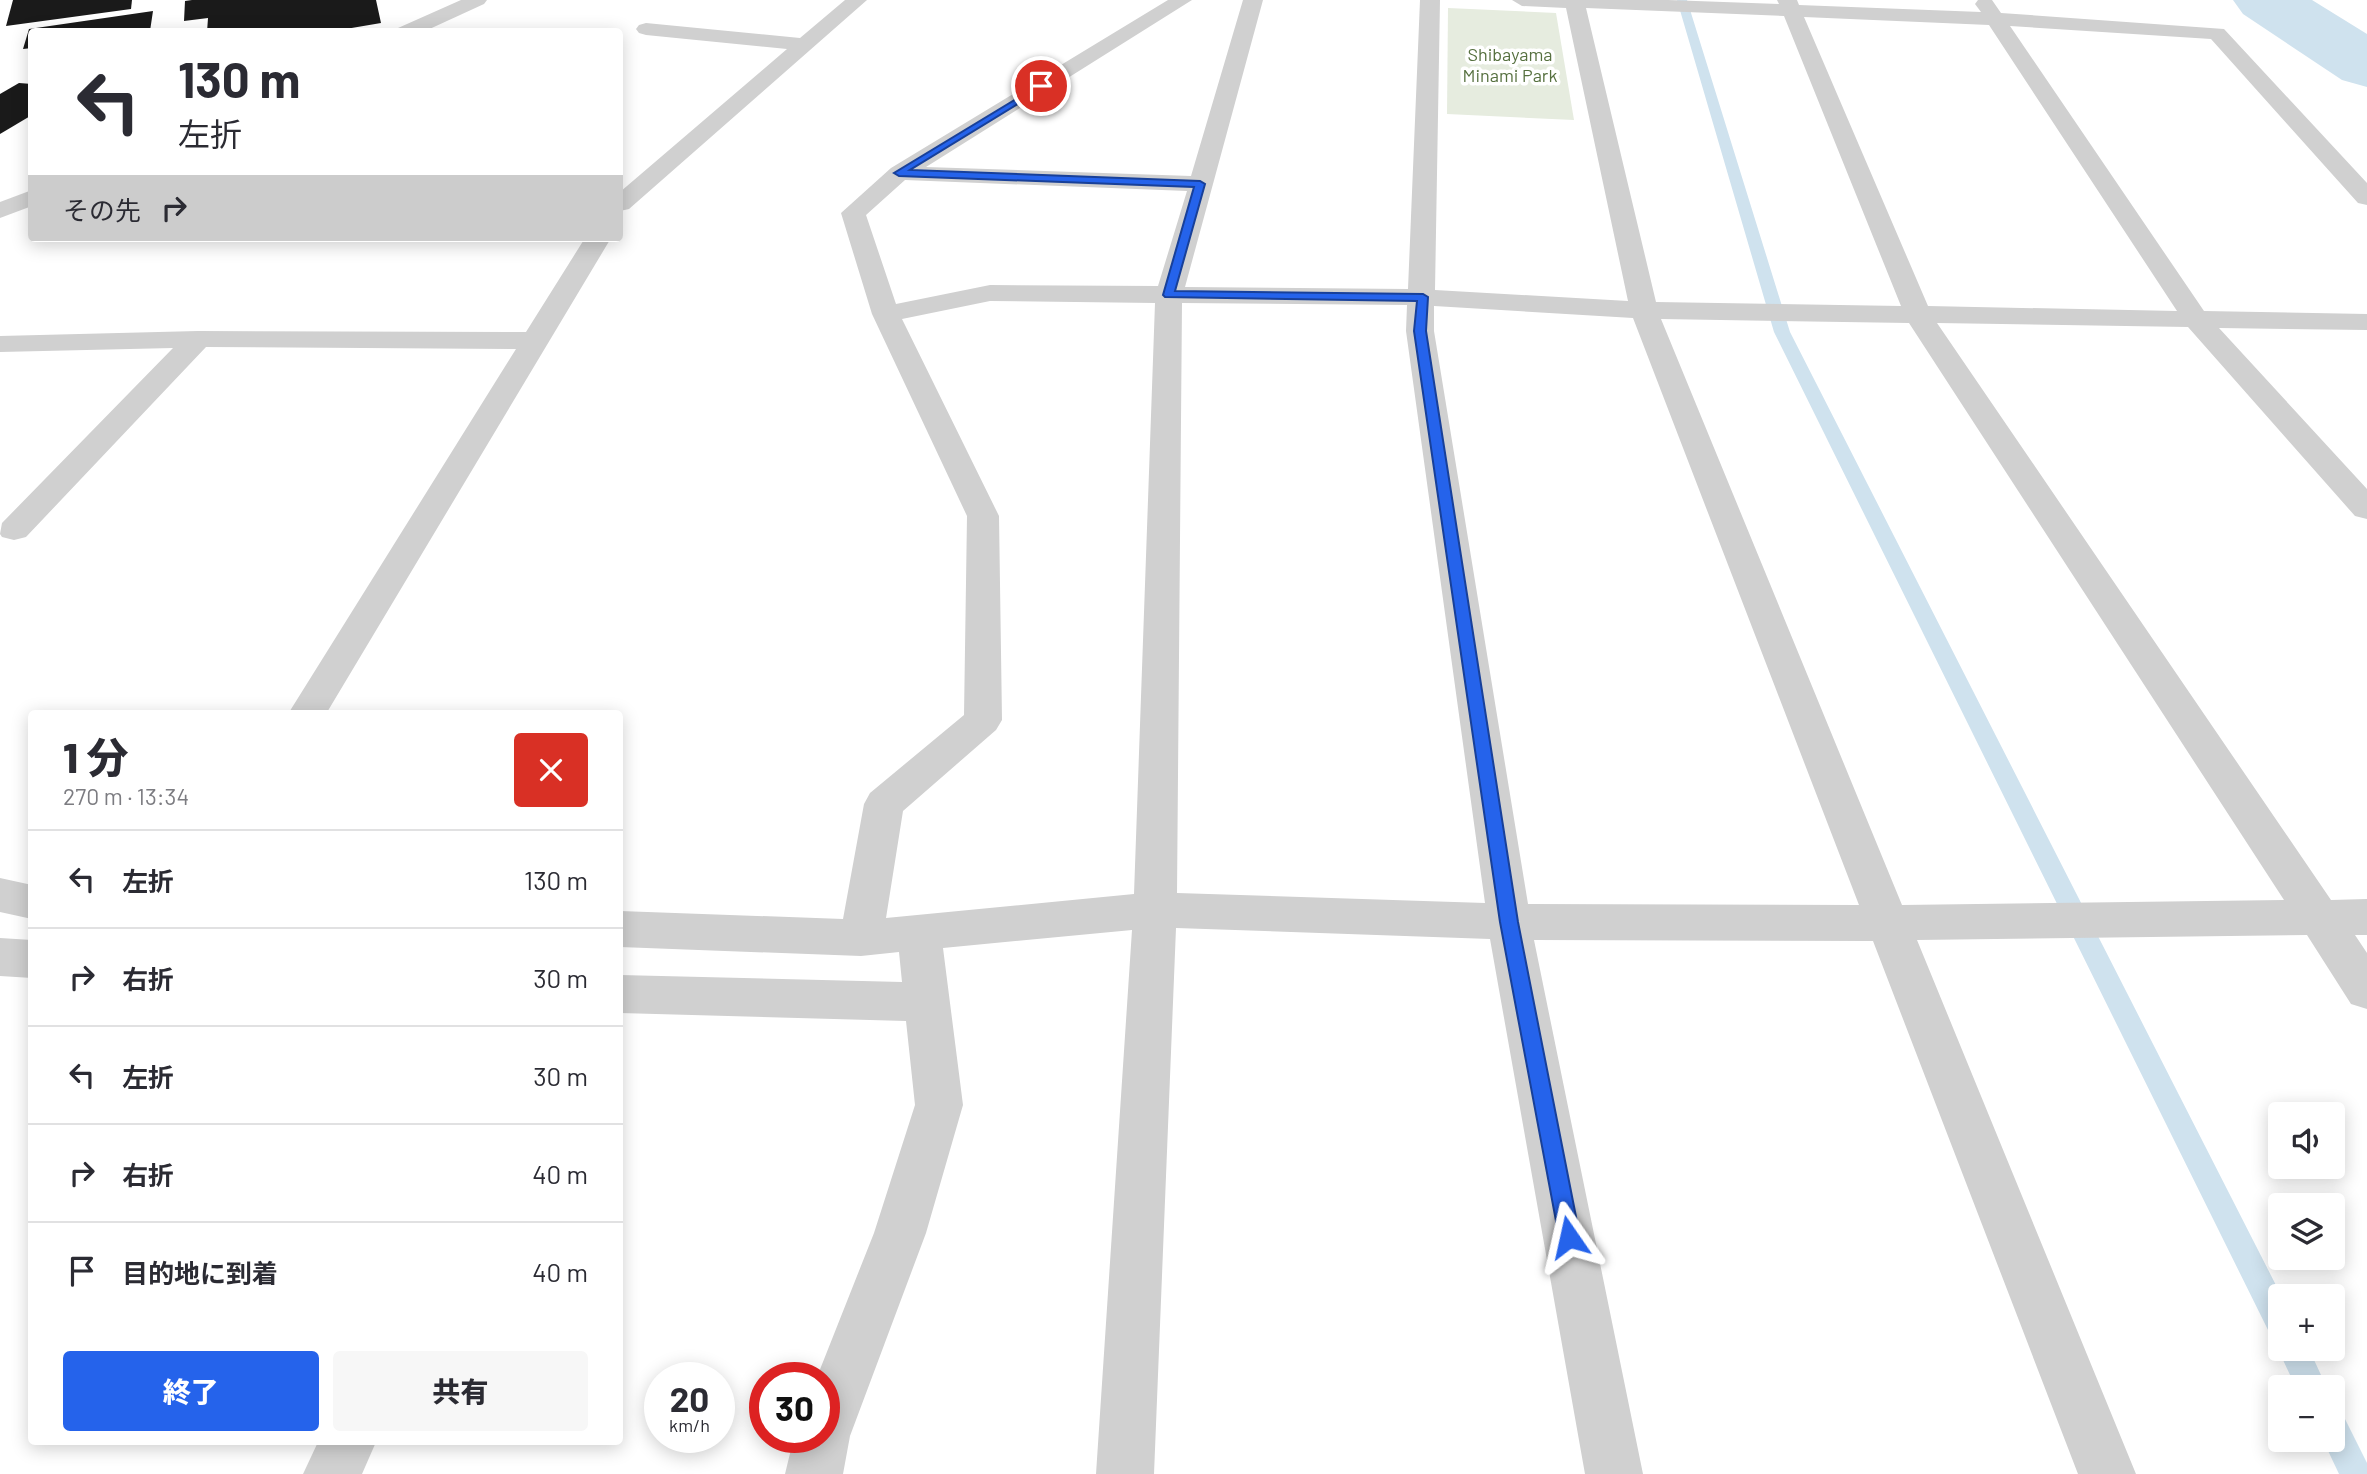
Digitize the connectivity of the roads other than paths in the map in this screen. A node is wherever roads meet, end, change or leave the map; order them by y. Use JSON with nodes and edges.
{"nodes":[{"id":1,"x":477,"y":0,"type":"edge"},
{"id":2,"x":857,"y":0,"type":"edge"},
{"id":3,"x":1182,"y":0,"type":"edge"},
{"id":4,"x":1252,"y":0,"type":"edge"},
{"id":5,"x":1430,"y":0,"type":"edge"},
{"id":6,"x":1522,"y":0,"type":"edge"},
{"id":7,"x":1575,"y":2,"type":"junction"},
{"id":8,"x":1790,"y":5,"type":"edge"},
{"id":9,"x":1989,"y":9,"type":"edge"},
{"id":10,"x":414,"y":28,"type":"edge"},
{"id":11,"x":646,"y":29,"type":"dead end"},
{"id":12,"x":804,"y":45,"type":"junction"},
{"id":13,"x":899,"y":173,"type":"junction"},
{"id":14,"x":1200,"y":184,"type":"junction"},
{"id":15,"x":2367,"y":198,"type":"edge"},
{"id":16,"x":28,"y":199,"type":"edge"},
{"id":17,"x":623,"y":201,"type":"edge"},
{"id":18,"x":0,"y":211,"type":"edge"},
{"id":19,"x":595,"y":242,"type":"edge"},
{"id":20,"x":1169,"y":295,"type":"junction"},
{"id":21,"x":1423,"y":297,"type":"junction"},
{"id":22,"x":1643,"y":310,"type":"junction"},
{"id":23,"x":886,"y":314,"type":"junction"},
{"id":24,"x":1918,"y":315,"type":"junction"},
{"id":25,"x":2196,"y":319,"type":"junction"},
{"id":26,"x":2367,"y":323,"type":"edge"},
{"id":27,"x":198,"y":339,"type":"junction"},
{"id":28,"x":533,"y":341,"type":"junction"},
{"id":29,"x":0,"y":344,"type":"edge"},
{"id":30,"x":2367,"y":509,"type":"edge"},
{"id":31,"x":14,"y":530,"type":"dead end"},
{"id":32,"x":309,"y":710,"type":"edge"},
{"id":33,"x":1155,"y":910,"type":"junction"},
{"id":34,"x":2320,"y":916,"type":"junction"},
{"id":35,"x":2367,"y":917,"type":"edge"},
{"id":36,"x":1509,"y":922,"type":"junction"},
{"id":37,"x":1887,"y":923,"type":"junction"},
{"id":38,"x":623,"y":929,"type":"edge"},
{"id":39,"x":919,"y":932,"type":"junction"},
{"id":40,"x":861,"y":938,"type":"junction"},
{"id":41,"x":0,"y":957,"type":"edge"},
{"id":42,"x":28,"y":959,"type":"edge"},
{"id":43,"x":2367,"y":990,"type":"edge"},
{"id":44,"x":623,"y":993,"type":"edge"},
{"id":45,"x":927,"y":1002,"type":"junction"},
{"id":46,"x":840,"y":1389,"type":"edge"},
{"id":47,"x":346,"y":1445,"type":"edge"},
{"id":48,"x":819,"y":1453,"type":"edge"},
{"id":49,"x":332,"y":1474,"type":"edge"},
{"id":50,"x":814,"y":1474,"type":"edge"},
{"id":51,"x":1125,"y":1474,"type":"edge"},
{"id":52,"x":1614,"y":1474,"type":"edge"},
{"id":53,"x":2107,"y":1474,"type":"edge"}],
"edges":[{"from":1,"to":10,"type":"street"},
{"from":2,"to":12,"type":"street"},
{"from":3,"to":13,"type":"street"},
{"from":4,"to":14,"type":"street"},
{"from":5,"to":21,"type":"street"},
{"from":6,"to":7,"type":"street"},
{"from":7,"to":8,"type":"street"},
{"from":7,"to":22,"type":"street"},
{"from":8,"to":9,"type":"street"},
{"from":8,"to":24,"type":"street"},
{"from":9,"to":15,"type":"street"},
{"from":9,"to":25,"type":"street"},
{"from":11,"to":12,"type":"street"},
{"from":12,"to":17,"type":"street"},
{"from":13,"to":14,"type":"street"},
{"from":13,"to":23,"type":"street"},
{"from":14,"to":20,"type":"street"},
{"from":16,"to":18,"type":"street"},
{"from":19,"to":28,"type":"street"},
{"from":20,"to":21,"type":"street"},
{"from":20,"to":23,"type":"street"},
{"from":20,"to":33,"type":"street"},
{"from":21,"to":22,"type":"street"},
{"from":21,"to":36,"type":"street"},
{"from":22,"to":24,"type":"street"},
{"from":22,"to":37,"type":"street"},
{"from":23,"to":40,"type":"street"},
{"from":24,"to":25,"type":"street"},
{"from":24,"to":34,"type":"street"},
{"from":25,"to":26,"type":"street"},
{"from":25,"to":30,"type":"street"},
{"from":27,"to":28,"type":"street"},
{"from":27,"to":29,"type":"street"},
{"from":27,"to":31,"type":"street"},
{"from":28,"to":32,"type":"street"},
{"from":33,"to":36,"type":"street"},
{"from":33,"to":39,"type":"street"},
{"from":33,"to":51,"type":"street"},
{"from":34,"to":35,"type":"street"},
{"from":34,"to":37,"type":"street"},
{"from":34,"to":43,"type":"street"},
{"from":36,"to":37,"type":"street"},
{"from":36,"to":52,"type":"street"},
{"from":37,"to":53,"type":"street"},
{"from":38,"to":40,"type":"street"},
{"from":39,"to":40,"type":"street"},
{"from":39,"to":45,"type":"street"},
{"from":41,"to":42,"type":"street"},
{"from":44,"to":45,"type":"street"},
{"from":45,"to":46,"type":"street"},
{"from":47,"to":49,"type":"street"},
{"from":48,"to":50,"type":"street"}]}
